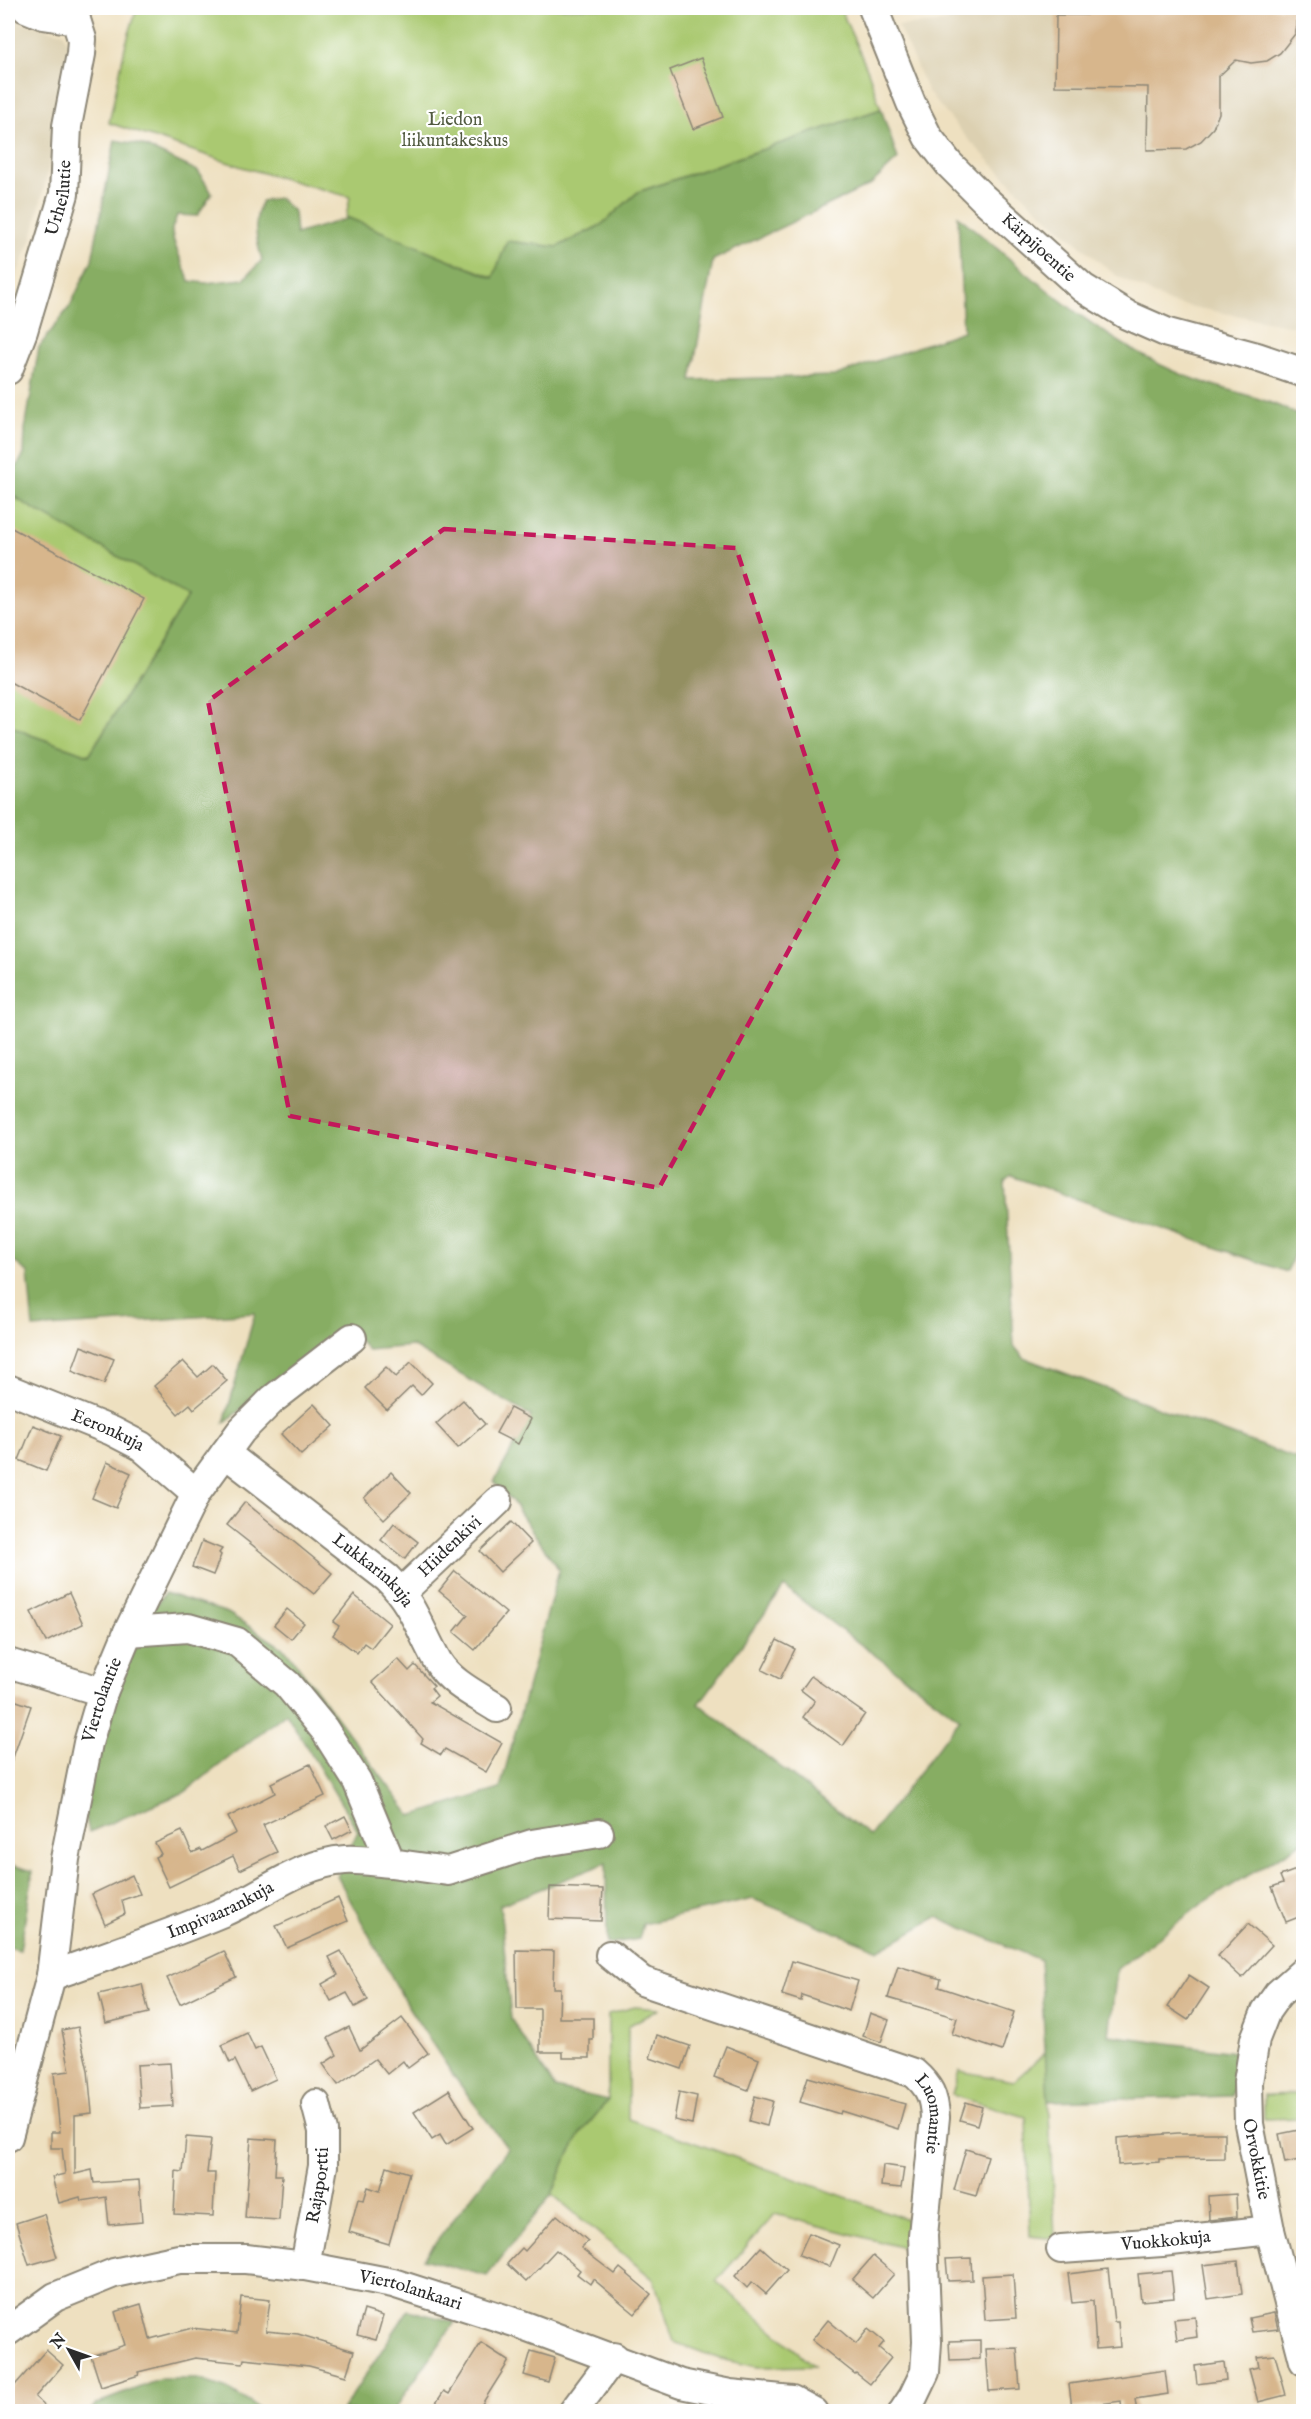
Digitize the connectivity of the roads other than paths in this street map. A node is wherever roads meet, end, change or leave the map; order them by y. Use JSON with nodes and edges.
{"nodes":[{"id":1,"x":26,"y":8,"type":"edge"},
{"id":2,"x":873,"y":8,"type":"edge"},
{"id":3,"x":83,"y":14,"type":"edge"},
{"id":4,"x":8,"y":370,"type":"edge"},
{"id":5,"x":1304,"y":373,"type":"edge"},
{"id":6,"x":352,"y":1338,"type":"dead end"},
{"id":7,"x":8,"y":1389,"type":"edge"},
{"id":8,"x":225,"y":1453,"type":"junction"},
{"id":9,"x":196,"y":1492,"type":"junction"},
{"id":10,"x":498,"y":1501,"type":"dead end"},
{"id":11,"x":402,"y":1592,"type":"junction"},
{"id":12,"x":128,"y":1632,"type":"junction"},
{"id":13,"x":8,"y":1663,"type":"edge"},
{"id":14,"x":103,"y":1692,"type":"junction"},
{"id":15,"x":497,"y":1708,"type":"dead end"},
{"id":16,"x":599,"y":1833,"type":"dead end"},
{"id":17,"x":391,"y":1863,"type":"junction"},
{"id":18,"x":610,"y":1955,"type":"dead end"},
{"id":19,"x":1304,"y":1971,"type":"edge"},
{"id":20,"x":51,"y":1976,"type":"junction"},
{"id":21,"x":15,"y":2077,"type":"edge"},
{"id":22,"x":316,"y":2104,"type":"dead end"},
{"id":23,"x":8,"y":2137,"type":"edge"},
{"id":24,"x":1270,"y":2230,"type":"junction"},
{"id":25,"x":1061,"y":2248,"type":"dead end"},
{"id":26,"x":304,"y":2266,"type":"junction"},
{"id":27,"x":8,"y":2331,"type":"edge"},
{"id":28,"x":614,"y":2358,"type":"junction"},
{"id":29,"x":1304,"y":2361,"type":"edge"},
{"id":30,"x":573,"y":2412,"type":"edge"},
{"id":31,"x":814,"y":2412,"type":"edge"},
{"id":32,"x":903,"y":2412,"type":"edge"}],
"edges":[{"from":1,"to":3,"type":"street"},
{"from":2,"to":5,"type":"street","name":"Kärpijoentie"},
{"from":3,"to":4,"type":"street","name":"Urheilutie"},
{"from":6,"to":8,"type":"street","name":"Viertolantie"},
{"from":7,"to":9,"type":"street","name":"Eeronkuja"},
{"from":8,"to":9,"type":"street","name":"Viertolantie"},
{"from":8,"to":11,"type":"street","name":"Lukkarinkuja"},
{"from":9,"to":12,"type":"street","name":"Viertolantie"},
{"from":10,"to":11,"type":"street","name":"Hiidenkivi"},
{"from":11,"to":15,"type":"street","name":"Lukkarinkuja"},
{"from":12,"to":14,"type":"street","name":"Viertolantie"},
{"from":12,"to":17,"type":"street"},
{"from":13,"to":14,"type":"street"},
{"from":14,"to":20,"type":"street","name":"Viertolantie"},
{"from":16,"to":17,"type":"street","name":"Impivaarankuja"},
{"from":17,"to":20,"type":"street","name":"Impivaarankuja"},
{"from":18,"to":32,"type":"street","name":"Luomantie"},
{"from":19,"to":24,"type":"street","name":"Orvokkitie"},
{"from":20,"to":21,"type":"street","name":"Viertolantie"},
{"from":21,"to":23,"type":"street","name":"Viertolantie"},
{"from":22,"to":26,"type":"street","name":"Rajaportti"},
{"from":24,"to":25,"type":"street","name":"Vuokkokuja"},
{"from":24,"to":29,"type":"street","name":"Orvokkitie"},
{"from":26,"to":27,"type":"street","name":"Viertolankaari"},
{"from":26,"to":28,"type":"street","name":"Viertolankaari"},
{"from":28,"to":30,"type":"street"},
{"from":28,"to":31,"type":"street","name":"Viertolankaari"}]}
